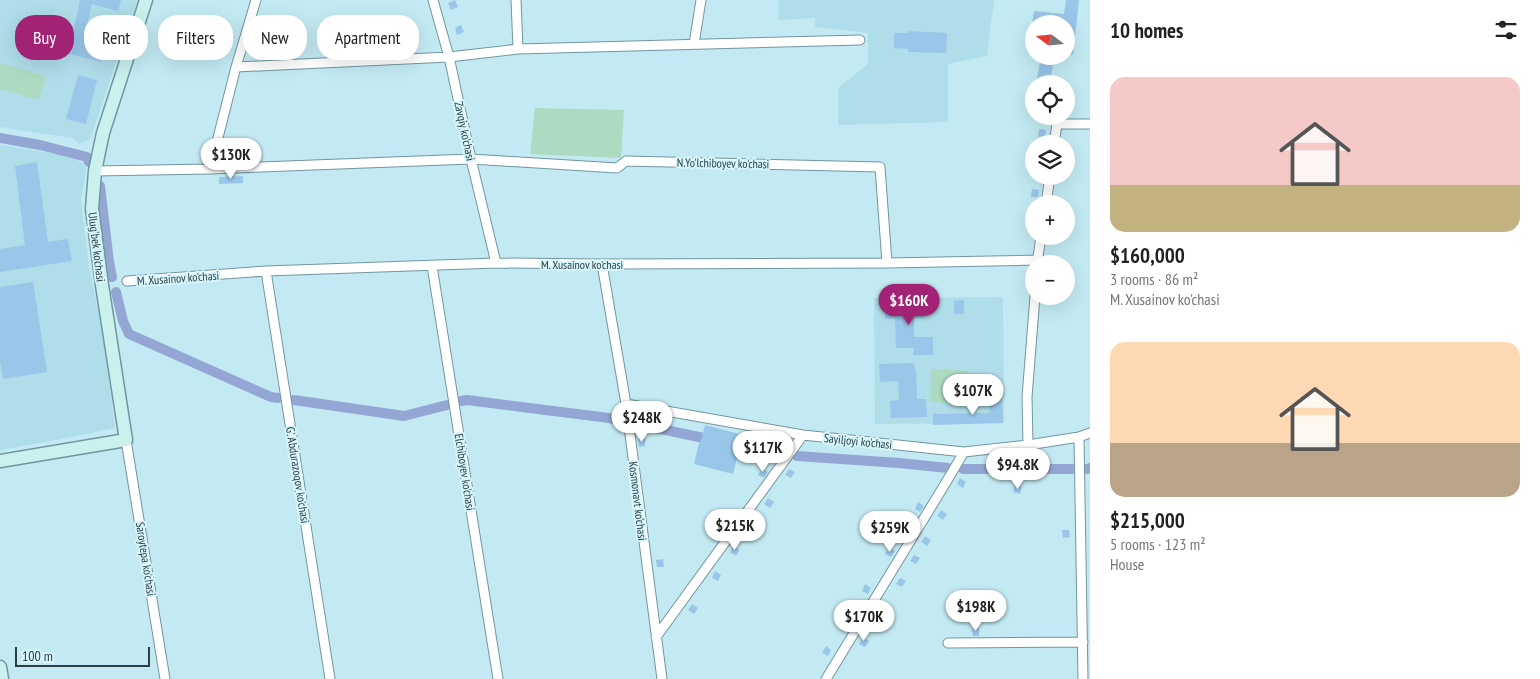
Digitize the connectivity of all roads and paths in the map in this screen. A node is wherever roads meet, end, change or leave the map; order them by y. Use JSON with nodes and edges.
{"nodes":[{"id":1,"x":146,"y":0,"type":"edge"},
{"id":2,"x":256,"y":0,"type":"edge"},
{"id":3,"x":434,"y":0,"type":"edge"},
{"id":4,"x":516,"y":0,"type":"edge"},
{"id":5,"x":701,"y":0,"type":"edge"},
{"id":6,"x":860,"y":40,"type":"dead end"},
{"id":7,"x":694,"y":44,"type":"junction"},
{"id":8,"x":518,"y":49,"type":"junction"},
{"id":9,"x":448,"y":57,"type":"junction"},
{"id":10,"x":236,"y":68,"type":"junction"},
{"id":11,"x":1090,"y":124,"type":"edge"},
{"id":12,"x":1055,"y":135,"type":"edge"},
{"id":13,"x":471,"y":159,"type":"junction"},
{"id":14,"x":210,"y":169,"type":"junction"},
{"id":15,"x":95,"y":171,"type":"junction"},
{"id":16,"x":1025,"y":262,"type":"edge"},
{"id":17,"x":496,"y":263,"type":"junction"},
{"id":18,"x":887,"y":263,"type":"junction"},
{"id":19,"x":602,"y":264,"type":"junction"},
{"id":20,"x":432,"y":266,"type":"junction"},
{"id":21,"x":266,"y":271,"type":"junction"},
{"id":22,"x":127,"y":281,"type":"dead end"},
{"id":23,"x":1034,"y":305,"type":"edge"},
{"id":24,"x":626,"y":404,"type":"junction"},
{"id":25,"x":1090,"y":433,"type":"edge"},
{"id":26,"x":803,"y":435,"type":"junction"},
{"id":27,"x":1079,"y":437,"type":"junction"},
{"id":28,"x":126,"y":440,"type":"junction"},
{"id":29,"x":1028,"y":445,"type":"junction"},
{"id":30,"x":964,"y":452,"type":"junction"},
{"id":31,"x":0,"y":460,"type":"edge"},
{"id":32,"x":656,"y":636,"type":"junction"},
{"id":33,"x":1083,"y":642,"type":"junction"},
{"id":34,"x":948,"y":643,"type":"dead end"},
{"id":35,"x":0,"y":667,"type":"edge"},
{"id":36,"x":2,"y":679,"type":"edge"},
{"id":37,"x":165,"y":679,"type":"edge"},
{"id":38,"x":330,"y":679,"type":"edge"},
{"id":39,"x":498,"y":679,"type":"edge"},
{"id":40,"x":662,"y":679,"type":"edge"},
{"id":41,"x":826,"y":679,"type":"edge"},
{"id":42,"x":1084,"y":679,"type":"edge"}],
"edges":[{"from":1,"to":15,"type":"main road","name":"Ulug'bek ko'chasi"},
{"from":2,"to":10,"type":"street"},
{"from":3,"to":9,"type":"street","name":"Zavqiy ko'chasi"},
{"from":4,"to":8,"type":"street"},
{"from":5,"to":7,"type":"street"},
{"from":6,"to":7,"type":"street"},
{"from":7,"to":8,"type":"street"},
{"from":8,"to":9,"type":"street"},
{"from":9,"to":10,"type":"street"},
{"from":9,"to":13,"type":"street","name":"Zavqiy ko'chasi"},
{"from":10,"to":14,"type":"street"},
{"from":11,"to":12,"type":"street"},
{"from":13,"to":14,"type":"street"},
{"from":13,"to":17,"type":"street","name":"Zavqiy ko'chasi"},
{"from":13,"to":18,"type":"street","name":"N.Yo'lchiboyev ko'chasi"},
{"from":14,"to":15,"type":"street"},
{"from":15,"to":28,"type":"main road","name":"Ulug'bek ko'chasi"},
{"from":16,"to":18,"type":"street","name":"M. Xusainov ko'chasi"},
{"from":17,"to":19,"type":"street","name":"M. Xusainov ko'chasi"},
{"from":17,"to":20,"type":"street","name":"M. Xusainov ko'chasi"},
{"from":18,"to":19,"type":"street","name":"M. Xusainov ko'chasi"},
{"from":19,"to":24,"type":"street","name":"Kosmonavt ko'chasi"},
{"from":20,"to":21,"type":"street","name":"M. Xusainov ko'chasi"},
{"from":20,"to":39,"type":"street","name":"Elchiboyev ko'chasi"},
{"from":21,"to":22,"type":"street","name":"M. Xusainov ko'chasi"},
{"from":21,"to":38,"type":"street","name":"G'. Abdurazoqov ko'chasi"},
{"from":23,"to":29,"type":"street"},
{"from":24,"to":26,"type":"street","name":"Sayiljoyi ko'chasi"},
{"from":24,"to":32,"type":"street","name":"Kosmonavt ko'chasi"},
{"from":25,"to":27,"type":"street","name":"Sayiljoyi ko'chasi"},
{"from":26,"to":30,"type":"street","name":"Sayiljoyi ko'chasi"},
{"from":26,"to":32,"type":"street"},
{"from":27,"to":29,"type":"street","name":"Sayiljoyi ko'chasi"},
{"from":27,"to":33,"type":"street"},
{"from":28,"to":31,"type":"main road"},
{"from":28,"to":37,"type":"street","name":"Saroytepa ko'chasi"},
{"from":29,"to":30,"type":"street","name":"Sayiljoyi ko'chasi"},
{"from":30,"to":41,"type":"street"},
{"from":32,"to":40,"type":"street","name":"Kosmonavt ko'chasi"},
{"from":33,"to":34,"type":"street"},
{"from":33,"to":42,"type":"street"},
{"from":35,"to":36,"type":"main road"}]}
